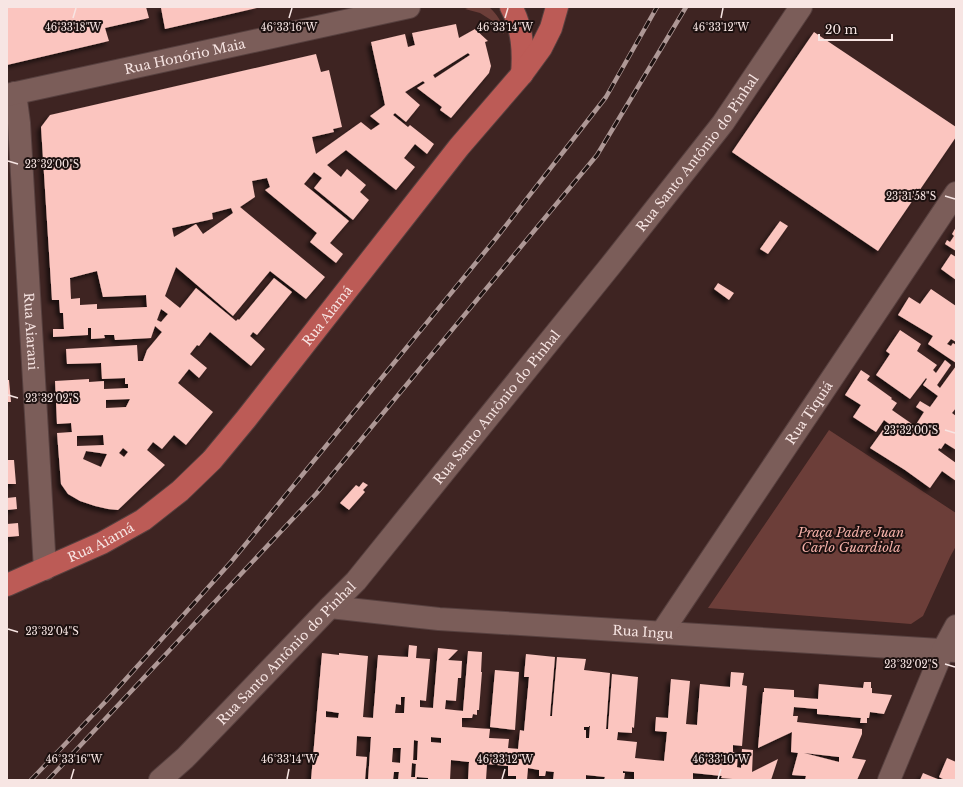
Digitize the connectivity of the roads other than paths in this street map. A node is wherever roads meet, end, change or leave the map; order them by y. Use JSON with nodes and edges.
{"nodes":[{"id":1,"x":409,"y":7,"type":"edge"},
{"id":2,"x":511,"y":7,"type":"edge"},
{"id":3,"x":557,"y":7,"type":"edge"},
{"id":4,"x":801,"y":7,"type":"edge"},
{"id":5,"x":522,"y":74,"type":"junction"},
{"id":6,"x":11,"y":94,"type":"edge"},
{"id":7,"x":956,"y":193,"type":"edge"},
{"id":8,"x":45,"y":569,"type":"junction"},
{"id":9,"x":7,"y":585,"type":"edge"},
{"id":10,"x":330,"y":607,"type":"junction"},
{"id":11,"x":956,"y":626,"type":"edge"},
{"id":12,"x":662,"y":632,"type":"junction"},
{"id":13,"x":949,"y":651,"type":"edge"},
{"id":14,"x":160,"y":780,"type":"edge"},
{"id":15,"x":888,"y":780,"type":"edge"}],
"edges":[{"from":1,"to":6,"type":"street","name":"Rua Honório Maia"},
{"from":2,"to":5,"type":"main road"},
{"from":3,"to":5,"type":"main road","name":"Rua Aiamá"},
{"from":4,"to":10,"type":"street","name":"Rua Santo Antônio do Pinhal"},
{"from":5,"to":8,"type":"main road","name":"Rua Aiamá"},
{"from":6,"to":8,"type":"street","name":"Rua Aiarani"},
{"from":7,"to":12,"type":"street","name":"Rua Tiquiá"},
{"from":8,"to":9,"type":"main road","name":"Rua Aiamá"},
{"from":10,"to":12,"type":"street","name":"Rua Ingu"},
{"from":10,"to":14,"type":"street","name":"Rua Santo Antônio do Pinhal"},
{"from":11,"to":13,"type":"street"},
{"from":12,"to":13,"type":"street","name":"Rua Ingu"},
{"from":13,"to":15,"type":"street"}]}
